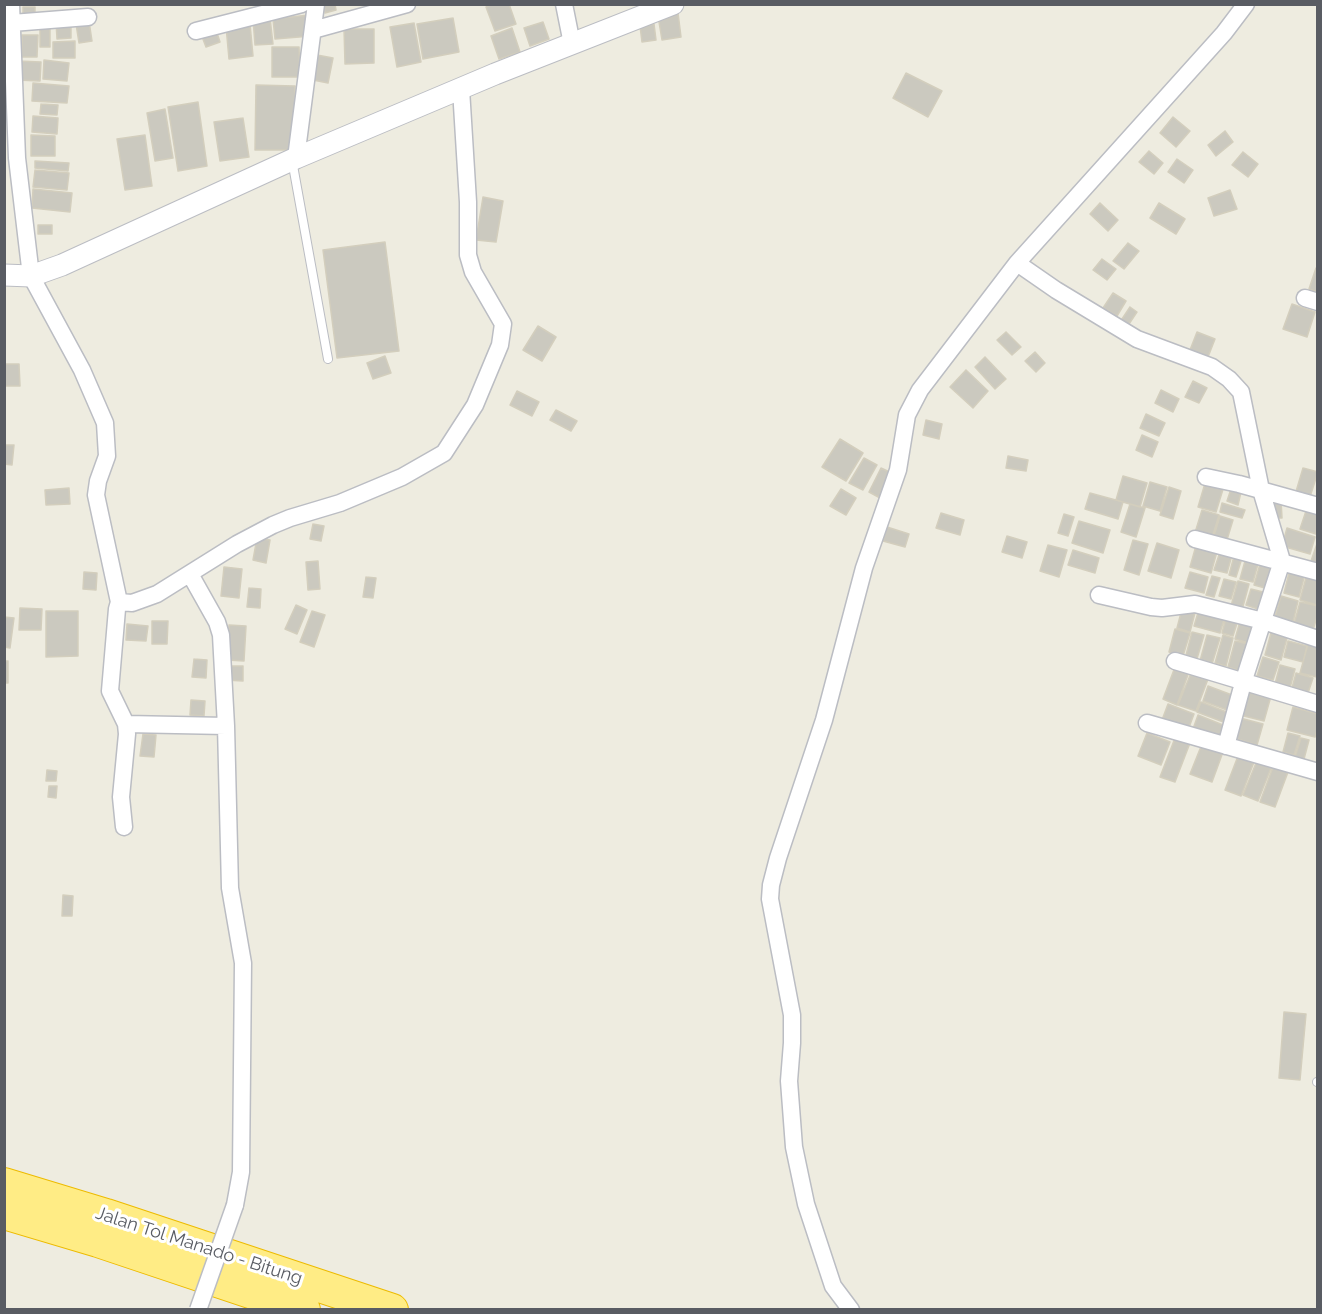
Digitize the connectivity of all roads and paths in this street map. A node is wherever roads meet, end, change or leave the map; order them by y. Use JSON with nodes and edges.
{"nodes":[{"id":1,"x":11,"y":4,"type":"edge"},
{"id":2,"x":302,"y":4,"type":"edge"},
{"id":3,"x":316,"y":4,"type":"edge"},
{"id":4,"x":407,"y":4,"type":"edge"},
{"id":5,"x":564,"y":4,"type":"edge"},
{"id":6,"x":673,"y":4,"type":"edge"},
{"id":7,"x":1246,"y":4,"type":"edge"},
{"id":8,"x":639,"y":12,"type":"edge"},
{"id":9,"x":88,"y":17,"type":"dead end"},
{"id":10,"x":12,"y":23,"type":"junction"},
{"id":11,"x":196,"y":30,"type":"dead end"},
{"id":12,"x":313,"y":30,"type":"junction"},
{"id":13,"x":572,"y":44,"type":"junction"},
{"id":14,"x":461,"y":89,"type":"junction"},
{"id":15,"x":294,"y":159,"type":"junction"},
{"id":16,"x":1017,"y":263,"type":"junction"},
{"id":17,"x":4,"y":275,"type":"edge"},
{"id":18,"x":31,"y":276,"type":"junction"},
{"id":19,"x":328,"y":359,"type":"dead end"},
{"id":20,"x":1206,"y":477,"type":"dead end"},
{"id":21,"x":1261,"y":490,"type":"junction"},
{"id":22,"x":1317,"y":506,"type":"edge"},
{"id":23,"x":1195,"y":539,"type":"dead end"},
{"id":24,"x":1282,"y":561,"type":"junction"},
{"id":25,"x":1317,"y":572,"type":"edge"},
{"id":26,"x":190,"y":574,"type":"junction"},
{"id":27,"x":1099,"y":595,"type":"dead end"},
{"id":28,"x":119,"y":602,"type":"junction"},
{"id":29,"x":1263,"y":621,"type":"junction"},
{"id":30,"x":1317,"y":639,"type":"edge"},
{"id":31,"x":1175,"y":661,"type":"dead end"},
{"id":32,"x":1243,"y":683,"type":"junction"},
{"id":33,"x":1317,"y":704,"type":"edge"},
{"id":34,"x":1147,"y":723,"type":"dead end"},
{"id":35,"x":126,"y":724,"type":"junction"},
{"id":36,"x":226,"y":726,"type":"junction"},
{"id":37,"x":1226,"y":746,"type":"junction"},
{"id":38,"x":1317,"y":772,"type":"edge"},
{"id":39,"x":124,"y":827,"type":"dead end"},
{"id":40,"x":4,"y":1184,"type":"edge"},
{"id":41,"x":4,"y":1213,"type":"edge"},
{"id":42,"x":198,"y":1310,"type":"edge"},
{"id":43,"x":304,"y":1310,"type":"edge"},
{"id":44,"x":392,"y":1310,"type":"edge"},
{"id":45,"x":851,"y":1310,"type":"edge"}],
"edges":[{"from":1,"to":10,"type":"street"},
{"from":2,"to":11,"type":"street"},
{"from":3,"to":12,"type":"street"},
{"from":4,"to":12,"type":"street"},
{"from":5,"to":13,"type":"street"},
{"from":6,"to":8,"type":"street"},
{"from":7,"to":16,"type":"street"},
{"from":8,"to":13,"type":"street"},
{"from":9,"to":10,"type":"street"},
{"from":10,"to":18,"type":"street"},
{"from":12,"to":15,"type":"street"},
{"from":13,"to":14,"type":"street"},
{"from":14,"to":15,"type":"street"},
{"from":14,"to":26,"type":"street"},
{"from":15,"to":18,"type":"street"},
{"from":15,"to":19,"type":"lane"},
{"from":16,"to":21,"type":"street"},
{"from":16,"to":45,"type":"street"},
{"from":17,"to":18,"type":"street"},
{"from":18,"to":28,"type":"street"},
{"from":20,"to":21,"type":"street"},
{"from":21,"to":22,"type":"street"},
{"from":21,"to":24,"type":"street"},
{"from":23,"to":24,"type":"street"},
{"from":24,"to":25,"type":"street"},
{"from":24,"to":29,"type":"street"},
{"from":26,"to":28,"type":"street"},
{"from":26,"to":36,"type":"street"},
{"from":27,"to":29,"type":"street"},
{"from":28,"to":35,"type":"street"},
{"from":29,"to":30,"type":"street"},
{"from":29,"to":32,"type":"street"},
{"from":31,"to":32,"type":"street"},
{"from":32,"to":33,"type":"street"},
{"from":32,"to":37,"type":"street"},
{"from":34,"to":37,"type":"street"},
{"from":35,"to":36,"type":"street"},
{"from":35,"to":39,"type":"street"},
{"from":36,"to":42,"type":"street","bridge":true},
{"from":37,"to":38,"type":"street"},
{"from":40,"to":44,"type":"highway","name":"Jalan Tol Manado - Bitung"},
{"from":41,"to":43,"type":"highway","name":"Jalan Tol Manado - Bitung"}]}
